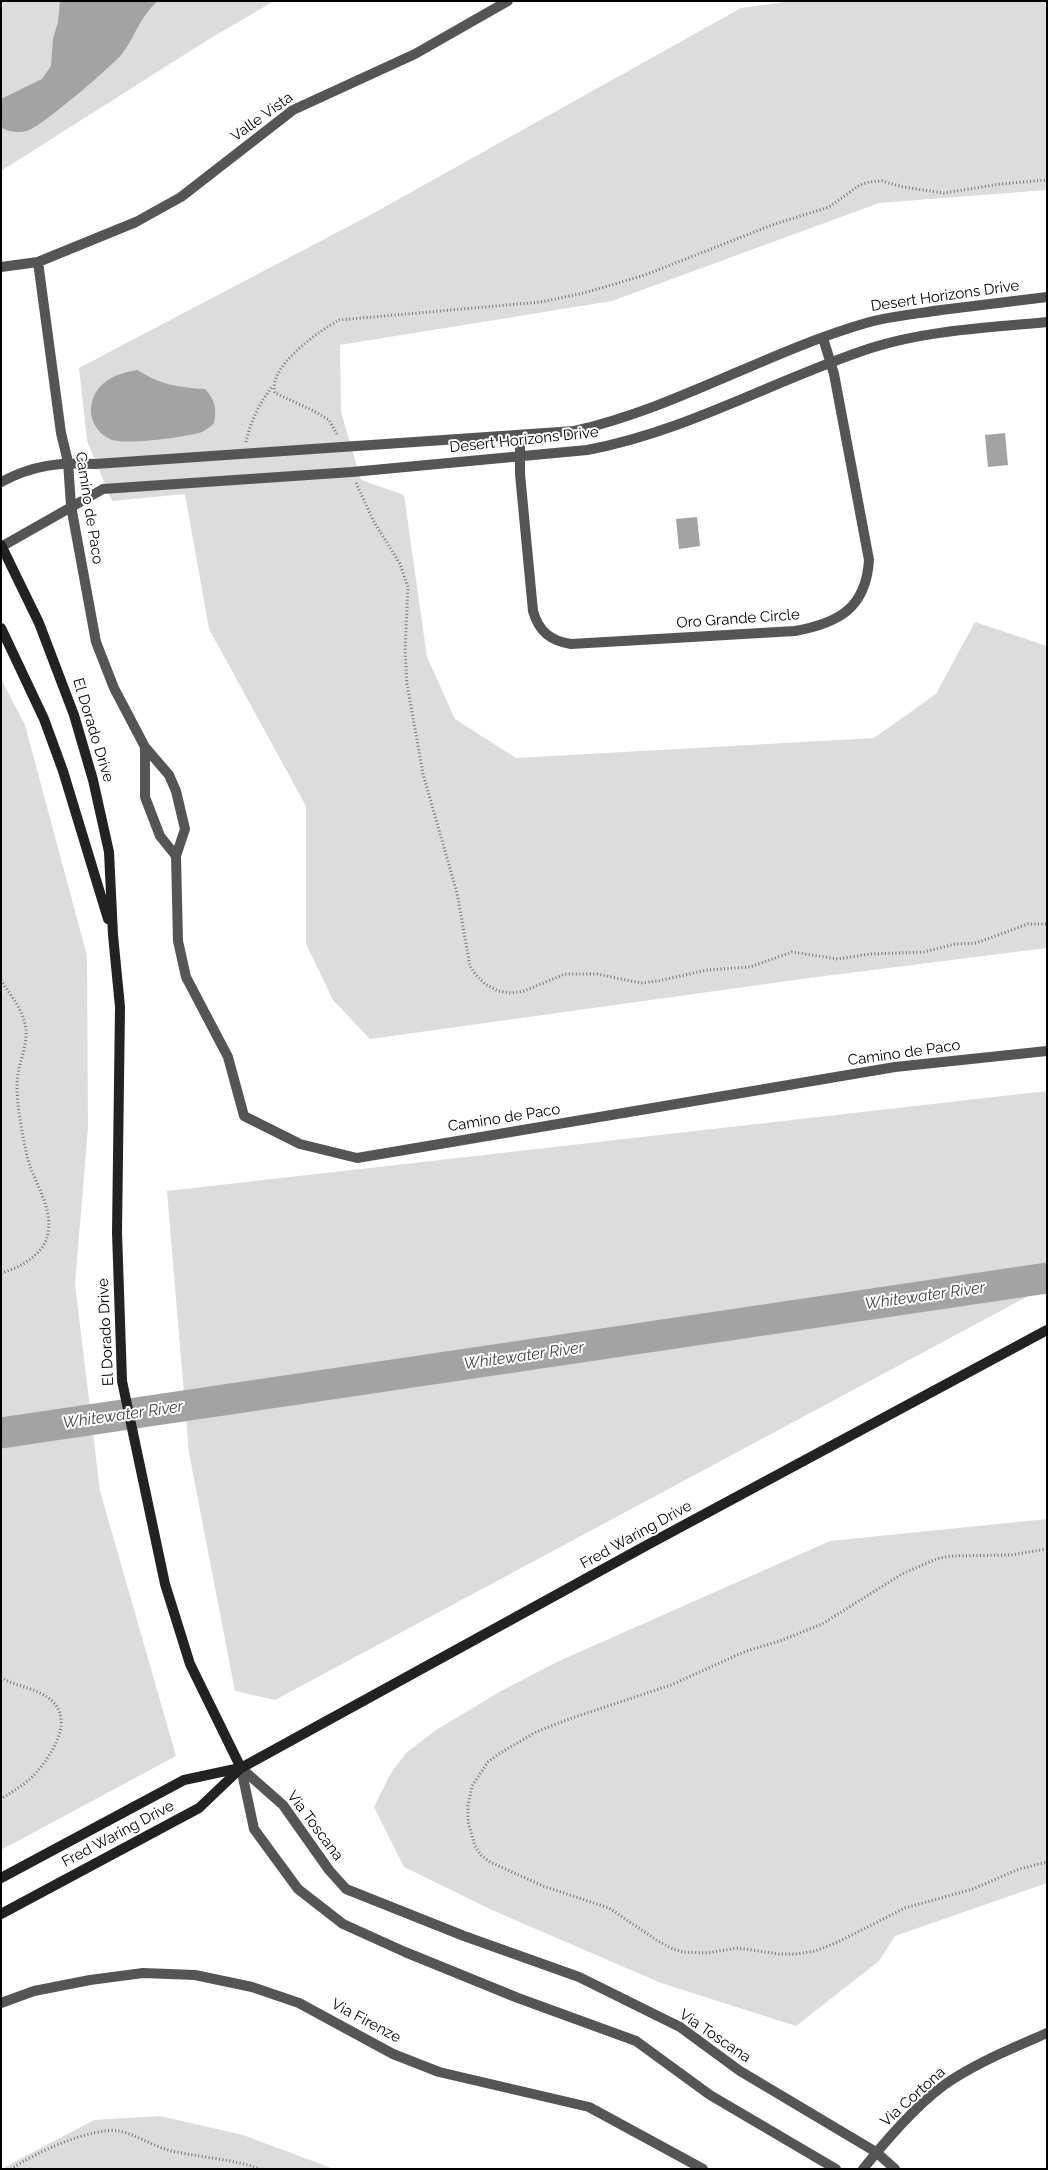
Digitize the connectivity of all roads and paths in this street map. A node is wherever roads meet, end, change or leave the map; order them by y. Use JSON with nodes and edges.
{"nodes":[{"id":1,"x":508,"y":1,"type":"edge"},
{"id":2,"x":1047,"y":180,"type":"edge"},
{"id":3,"x":38,"y":262,"type":"junction"},
{"id":4,"x":1,"y":267,"type":"edge"},
{"id":5,"x":1047,"y":297,"type":"edge"},
{"id":6,"x":1047,"y":322,"type":"edge"},
{"id":7,"x":823,"y":338,"type":"junction"},
{"id":8,"x":831,"y":362,"type":"junction"},
{"id":9,"x":273,"y":386,"type":"junction"},
{"id":10,"x":520,"y":436,"type":"junction"},
{"id":11,"x":339,"y":438,"type":"dead end"},
{"id":12,"x":243,"y":453,"type":"junction"},
{"id":13,"x":520,"y":458,"type":"junction"},
{"id":14,"x":68,"y":462,"type":"junction"},
{"id":15,"x":355,"y":481,"type":"dead end"},
{"id":16,"x":1,"y":482,"type":"edge"},
{"id":17,"x":71,"y":506,"type":"junction"},
{"id":18,"x":2,"y":546,"type":"edge"},
{"id":19,"x":1,"y":628,"type":"edge"},
{"id":20,"x":145,"y":747,"type":"junction"},
{"id":21,"x":176,"y":856,"type":"junction"},
{"id":22,"x":1047,"y":924,"type":"edge"},
{"id":23,"x":112,"y":935,"type":"junction"},
{"id":24,"x":1,"y":980,"type":"edge"},
{"id":25,"x":1047,"y":1051,"type":"edge"},
{"id":26,"x":1,"y":1273,"type":"edge"},
{"id":27,"x":1047,"y":1330,"type":"edge"},
{"id":28,"x":1047,"y":1549,"type":"edge"},
{"id":29,"x":1,"y":1677,"type":"edge"},
{"id":30,"x":241,"y":1768,"type":"junction"},
{"id":31,"x":1,"y":1799,"type":"edge"},
{"id":32,"x":1047,"y":1862,"type":"edge"},
{"id":33,"x":1,"y":1878,"type":"edge"},
{"id":34,"x":1,"y":1914,"type":"edge"},
{"id":35,"x":1,"y":2003,"type":"edge"},
{"id":36,"x":1047,"y":2033,"type":"edge"},
{"id":37,"x":876,"y":2152,"type":"junction"},
{"id":38,"x":11,"y":2169,"type":"edge"},
{"id":39,"x":260,"y":2169,"type":"edge"},
{"id":40,"x":703,"y":2169,"type":"edge"},
{"id":41,"x":836,"y":2169,"type":"edge"},
{"id":42,"x":863,"y":2169,"type":"edge"},
{"id":43,"x":896,"y":2169,"type":"edge"}],
"edges":[{"from":1,"to":3,"type":"street","name":"Valle Vista"},
{"from":2,"to":9,"type":"path"},
{"from":3,"to":4,"type":"street","name":"Valle Vista"},
{"from":3,"to":14,"type":"street","name":"Camino de Paco"},
{"from":5,"to":7,"type":"street","name":"Desert Horizons Drive"},
{"from":6,"to":8,"type":"street","name":"Desert Horizons Drive"},
{"from":7,"to":8,"type":"street","name":"Oro Grande Circle"},
{"from":7,"to":10,"type":"street","name":"Desert Horizons Drive"},
{"from":8,"to":13,"type":"street","name":"Desert Horizons Drive"},
{"from":8,"to":13,"type":"street","name":"Oro Grande Circle"},
{"from":9,"to":11,"type":"path"},
{"from":9,"to":12,"type":"path"},
{"from":10,"to":12,"type":"street","name":"Desert Horizons Drive"},
{"from":10,"to":13,"type":"street","name":"Oro Grande Circle"},
{"from":12,"to":14,"type":"street","name":"Desert Horizons Drive"},
{"from":13,"to":17,"type":"street","name":"Desert Horizons Drive"},
{"from":14,"to":16,"type":"street","name":"Desert Horizons Drive"},
{"from":14,"to":17,"type":"street","name":"Camino de Paco"},
{"from":15,"to":22,"type":"path"},
{"from":17,"to":18,"type":"street","name":"Desert Horizons Drive"},
{"from":17,"to":20,"type":"street","name":"Camino de Paco"},
{"from":18,"to":23,"type":"main road","name":"El Dorado Drive"},
{"from":19,"to":23,"type":"main road","name":"El Dorado Drive"},
{"from":20,"to":21,"type":"street","name":"Camino de Paco"},
{"from":20,"to":21,"type":"street","name":"Camino de Paco"},
{"from":21,"to":25,"type":"street","name":"Camino de Paco"},
{"from":23,"to":30,"type":"main road","name":"El Dorado Drive"},
{"from":24,"to":26,"type":"path"},
{"from":27,"to":30,"type":"main road","name":"Fred Waring Drive"},
{"from":28,"to":32,"type":"path"},
{"from":29,"to":31,"type":"path"},
{"from":30,"to":33,"type":"main road","name":"Fred Waring Drive"},
{"from":30,"to":34,"type":"main road","name":"Fred Waring Drive"},
{"from":30,"to":37,"type":"street","name":"Via Toscana"},
{"from":30,"to":41,"type":"street"},
{"from":35,"to":40,"type":"street","name":"Via Firenze"},
{"from":36,"to":37,"type":"street","name":"Via Cortona"},
{"from":37,"to":42,"type":"street","name":"Via Cortona"},
{"from":37,"to":43,"type":"street","name":"Via Toscana"},
{"from":38,"to":39,"type":"path"}]}
